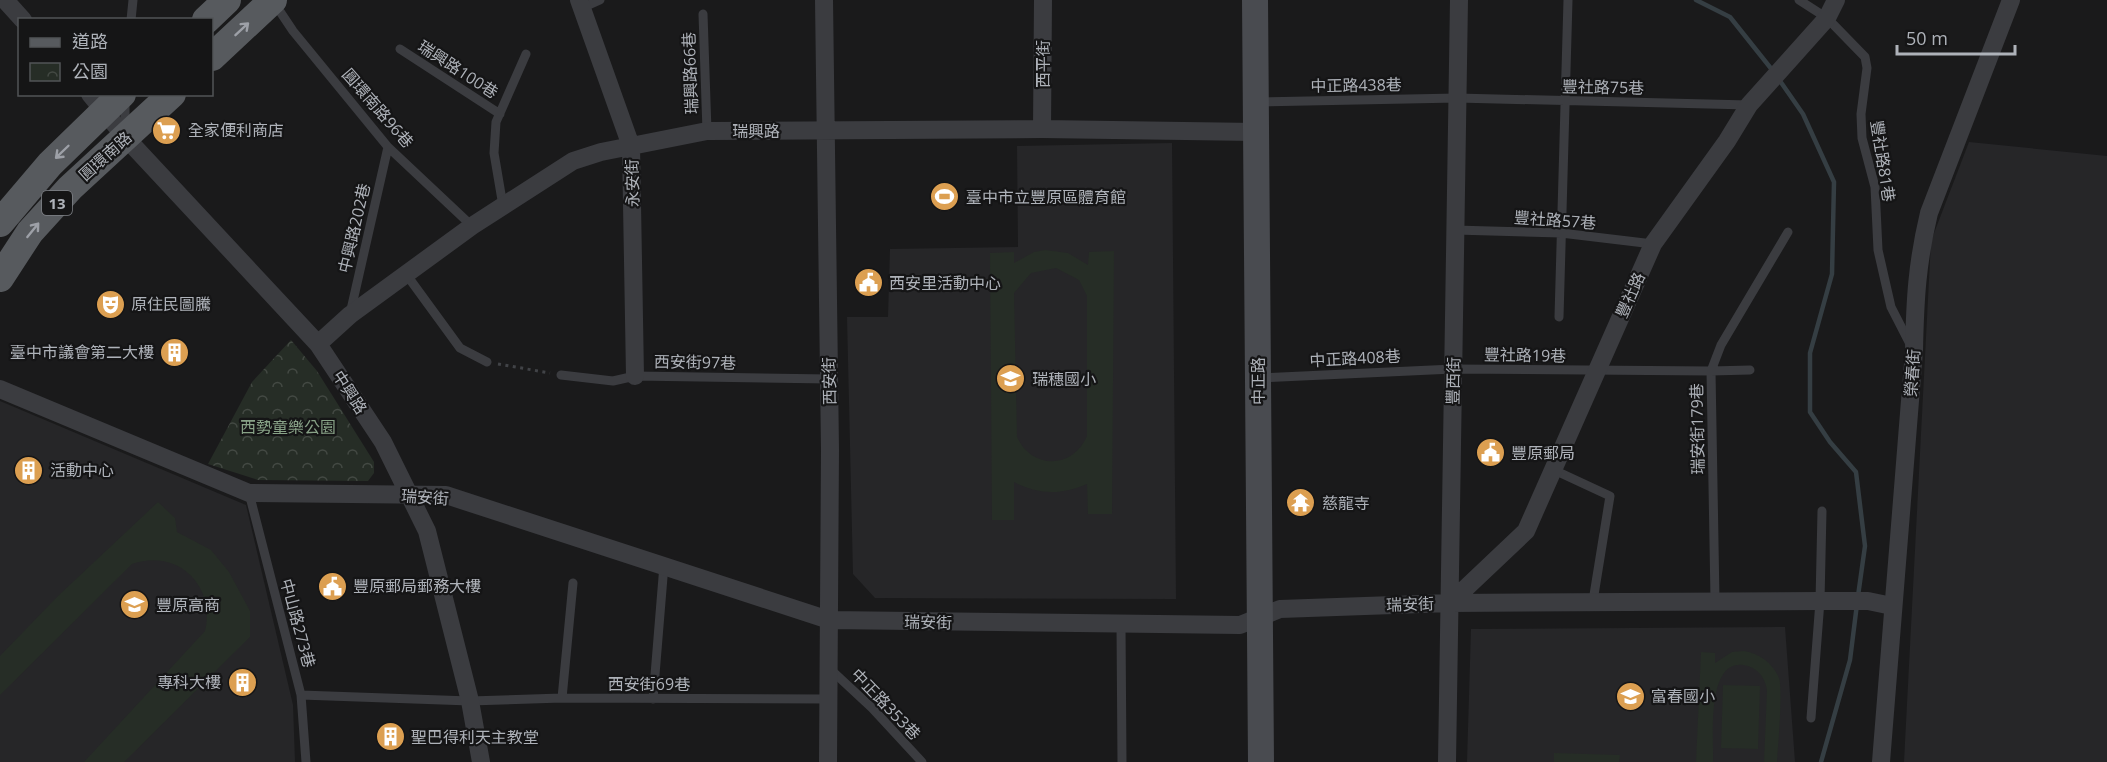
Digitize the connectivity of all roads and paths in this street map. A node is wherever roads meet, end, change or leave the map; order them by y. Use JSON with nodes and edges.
{"nodes":[{"id":1,"x":5,"y":0,"type":"edge"},
{"id":2,"x":133,"y":0,"type":"edge"},
{"id":3,"x":228,"y":0,"type":"edge"},
{"id":4,"x":272,"y":0,"type":"edge"},
{"id":5,"x":600,"y":0,"type":"edge"},
{"id":6,"x":824,"y":0,"type":"edge"},
{"id":7,"x":1043,"y":0,"type":"edge"},
{"id":8,"x":1255,"y":0,"type":"edge"},
{"id":9,"x":1459,"y":0,"type":"edge"},
{"id":10,"x":1568,"y":0,"type":"edge"},
{"id":11,"x":1799,"y":0,"type":"edge"},
{"id":12,"x":1836,"y":0,"type":"edge"},
{"id":13,"x":2011,"y":0,"type":"edge"},
{"id":14,"x":580,"y":4,"type":"edge"},
{"id":15,"x":703,"y":14,"type":"dead end"},
{"id":16,"x":21,"y":18,"type":"edge"},
{"id":17,"x":131,"y":18,"type":"edge"},
{"id":18,"x":208,"y":18,"type":"edge"},
{"id":19,"x":1827,"y":18,"type":"junction"},
{"id":20,"x":400,"y":49,"type":"dead end"},
{"id":21,"x":526,"y":54,"type":"dead end"},
{"id":22,"x":213,"y":56,"type":"edge"},
{"id":23,"x":170,"y":96,"type":"edge"},
{"id":24,"x":1456,"y":98,"type":"junction"},
{"id":25,"x":110,"y":99,"type":"edge"},
{"id":26,"x":1256,"y":102,"type":"junction"},
{"id":27,"x":1567,"y":102,"type":"junction"},
{"id":28,"x":1749,"y":105,"type":"junction"},
{"id":29,"x":500,"y":114,"type":"junction"},
{"id":30,"x":1042,"y":129,"type":"junction"},
{"id":31,"x":707,"y":131,"type":"junction"},
{"id":32,"x":825,"y":131,"type":"junction"},
{"id":33,"x":1256,"y":132,"type":"junction"},
{"id":34,"x":126,"y":138,"type":"junction"},
{"id":35,"x":631,"y":146,"type":"junction"},
{"id":36,"x":388,"y":147,"type":"junction"},
{"id":37,"x":503,"y":206,"type":"junction"},
{"id":38,"x":2,"y":216,"type":"edge"},
{"id":39,"x":472,"y":226,"type":"junction"},
{"id":40,"x":1455,"y":230,"type":"junction"},
{"id":41,"x":1788,"y":232,"type":"dead end"},
{"id":42,"x":1561,"y":233,"type":"junction"},
{"id":43,"x":1653,"y":244,"type":"junction"},
{"id":44,"x":406,"y":274,"type":"junction"},
{"id":45,"x":0,"y":278,"type":"edge"},
{"id":46,"x":350,"y":315,"type":"junction"},
{"id":47,"x":1559,"y":317,"type":"dead end"},
{"id":48,"x":318,"y":344,"type":"junction"},
{"id":49,"x":1914,"y":351,"type":"junction"},
{"id":50,"x":487,"y":362,"type":"joint"},
{"id":51,"x":1453,"y":369,"type":"junction"},
{"id":52,"x":1750,"y":370,"type":"dead end"},
{"id":53,"x":1712,"y":371,"type":"junction"},
{"id":54,"x":1597,"y":372,"type":"junction"},
{"id":55,"x":561,"y":375,"type":"joint"},
{"id":56,"x":635,"y":376,"type":"junction"},
{"id":57,"x":1258,"y":378,"type":"junction"},
{"id":58,"x":829,"y":379,"type":"junction"},
{"id":59,"x":0,"y":389,"type":"edge"},
{"id":60,"x":1554,"y":470,"type":"junction"},
{"id":61,"x":249,"y":493,"type":"junction"},
{"id":62,"x":409,"y":495,"type":"junction"},
{"id":63,"x":1822,"y":511,"type":"dead end"},
{"id":64,"x":664,"y":565,"type":"junction"},
{"id":65,"x":573,"y":583,"type":"dead end"},
{"id":66,"x":1715,"y":600,"type":"junction"},
{"id":67,"x":1820,"y":601,"type":"junction"},
{"id":68,"x":1593,"y":602,"type":"junction"},
{"id":69,"x":1450,"y":603,"type":"junction"},
{"id":70,"x":1892,"y":606,"type":"junction"},
{"id":71,"x":1260,"y":617,"type":"junction"},
{"id":72,"x":829,"y":620,"type":"junction"},
{"id":73,"x":1121,"y":625,"type":"junction"},
{"id":74,"x":829,"y":668,"type":"junction"},
{"id":75,"x":302,"y":695,"type":"junction"},
{"id":76,"x":562,"y":698,"type":"junction"},
{"id":77,"x":653,"y":699,"type":"junction"},
{"id":78,"x":828,"y":699,"type":"junction"},
{"id":79,"x":470,"y":701,"type":"junction"},
{"id":80,"x":1811,"y":718,"type":"dead end"},
{"id":81,"x":306,"y":762,"type":"edge"},
{"id":82,"x":481,"y":762,"type":"edge"},
{"id":83,"x":828,"y":762,"type":"edge"},
{"id":84,"x":922,"y":762,"type":"edge"},
{"id":85,"x":1122,"y":762,"type":"edge"},
{"id":86,"x":1261,"y":762,"type":"edge"},
{"id":87,"x":1447,"y":762,"type":"edge"},
{"id":88,"x":1881,"y":762,"type":"edge"}],
"edges":[{"from":1,"to":16,"type":"street"},
{"from":2,"to":17,"type":"lane"},
{"from":3,"to":18,"type":"main road"},
{"from":22,"to":4,"type":"main road","one_way":true},
{"from":4,"to":36,"type":"lane","name":"圓環南路96巷"},
{"from":5,"to":14,"type":"lane"},
{"from":6,"to":32,"type":"street","name":"西安街"},
{"from":7,"to":30,"type":"street","name":"西平街"},
{"from":8,"to":26,"type":"street","name":"中正路"},
{"from":9,"to":24,"type":"street","name":"豐西街"},
{"from":10,"to":27,"type":"lane"},
{"from":11,"to":19,"type":"lane","name":"豐社路81巷"},
{"from":12,"to":19,"type":"street","name":"豐社路"},
{"from":13,"to":49,"type":"street","name":"榮春街"},
{"from":14,"to":35,"type":"street","name":"永安街"},
{"from":15,"to":31,"type":"lane","name":"瑞興路66巷"},
{"from":19,"to":28,"type":"street","name":"豐社路"},
{"from":19,"to":49,"type":"lane","name":"豐社路81巷"},
{"from":20,"to":29,"type":"lane","name":"瑞興路100巷"},
{"from":21,"to":29,"type":"lane","name":"瑞興路100巷"},
{"from":23,"to":34,"type":"main road","name":"圓環南路","number":"13"},
{"from":24,"to":26,"type":"lane","name":"中正路438巷"},
{"from":24,"to":27,"type":"lane","name":"豐社路75巷"},
{"from":24,"to":40,"type":"street","name":"豐西街"},
{"from":25,"to":34,"type":"street","name":"中興路"},
{"from":25,"to":34,"type":"lane"},
{"from":25,"to":38,"type":"main road","name":"圓環南路","number":"13","one_way":true},
{"from":26,"to":33,"type":"street","name":"中正路"},
{"from":27,"to":28,"type":"lane","name":"豐社路75巷"},
{"from":27,"to":42,"type":"lane"},
{"from":28,"to":43,"type":"street","name":"豐社路"},
{"from":29,"to":37,"type":"lane","name":"瑞興路100巷"},
{"from":30,"to":32,"type":"street","name":"瑞興路"},
{"from":30,"to":33,"type":"street","name":"瑞興路"},
{"from":31,"to":32,"type":"street","name":"瑞興路"},
{"from":31,"to":35,"type":"street","name":"瑞興路"},
{"from":32,"to":58,"type":"street","name":"西安街"},
{"from":33,"to":57,"type":"street","name":"中正路"},
{"from":45,"to":34,"type":"main road","name":"圓環南路","number":"13","one_way":true},
{"from":34,"to":48,"type":"street","name":"中興路"},
{"from":35,"to":37,"type":"street","name":"瑞興路"},
{"from":35,"to":56,"type":"street","name":"永安街"},
{"from":36,"to":39,"type":"lane","name":"圓環南路96巷"},
{"from":36,"to":46,"type":"lane","name":"中興路202巷"},
{"from":37,"to":39,"type":"street","name":"瑞興路"},
{"from":39,"to":44,"type":"street","name":"瑞興路"},
{"from":40,"to":42,"type":"lane","name":"豐社路57巷"},
{"from":40,"to":51,"type":"street","name":"豐西街"},
{"from":41,"to":53,"type":"lane"},
{"from":42,"to":43,"type":"lane","name":"豐社路57巷"},
{"from":42,"to":47,"type":"lane"},
{"from":43,"to":54,"type":"street","name":"豐社路"},
{"from":44,"to":46,"type":"street","name":"瑞興路"},
{"from":44,"to":50,"type":"lane"},
{"from":46,"to":48,"type":"street","name":"瑞興路"},
{"from":48,"to":62,"type":"street","name":"中興路"},
{"from":49,"to":70,"type":"street","name":"榮春街"},
{"from":50,"to":55,"type":"path"},
{"from":51,"to":54,"type":"lane","name":"豐社路19巷"},
{"from":51,"to":57,"type":"lane","name":"中正路408巷"},
{"from":51,"to":69,"type":"street","name":"豐西街"},
{"from":52,"to":53,"type":"lane"},
{"from":53,"to":54,"type":"lane","name":"瑞安街179巷"},
{"from":53,"to":66,"type":"lane","name":"瑞安街179巷"},
{"from":54,"to":60,"type":"street","name":"豐社路"},
{"from":55,"to":56,"type":"lane","name":"西安街97巷"},
{"from":56,"to":58,"type":"lane","name":"西安街97巷"},
{"from":57,"to":71,"type":"street","name":"中正路"},
{"from":58,"to":72,"type":"street","name":"西安街"},
{"from":59,"to":61,"type":"street","name":"瑞安街"},
{"from":60,"to":68,"type":"lane"},
{"from":60,"to":69,"type":"street","name":"豐社路"},
{"from":61,"to":62,"type":"street","name":"瑞安街"},
{"from":61,"to":75,"type":"lane","name":"中山路273巷"},
{"from":62,"to":64,"type":"street","name":"瑞安街"},
{"from":62,"to":79,"type":"street","name":"中興路"},
{"from":63,"to":67,"type":"lane"},
{"from":64,"to":72,"type":"street","name":"瑞安街"},
{"from":64,"to":77,"type":"lane"},
{"from":65,"to":76,"type":"lane"},
{"from":66,"to":67,"type":"street","name":"瑞安街"},
{"from":66,"to":68,"type":"street","name":"瑞安街"},
{"from":67,"to":70,"type":"street","name":"瑞安街"},
{"from":67,"to":80,"type":"lane"},
{"from":68,"to":69,"type":"street","name":"瑞安街"},
{"from":69,"to":71,"type":"street","name":"瑞安街"},
{"from":69,"to":87,"type":"street","name":"豐西街"},
{"from":70,"to":88,"type":"street","name":"榮春街"},
{"from":71,"to":73,"type":"street","name":"瑞安街"},
{"from":71,"to":86,"type":"street","name":"中正路"},
{"from":72,"to":73,"type":"street","name":"瑞安街"},
{"from":72,"to":74,"type":"street","name":"西安街"},
{"from":73,"to":85,"type":"lane"},
{"from":74,"to":78,"type":"street","name":"西安街"},
{"from":74,"to":84,"type":"lane","name":"中正路353巷"},
{"from":75,"to":79,"type":"lane","name":"西安街69巷"},
{"from":75,"to":81,"type":"lane","name":"中山路273巷"},
{"from":76,"to":77,"type":"lane","name":"西安街69巷"},
{"from":76,"to":79,"type":"lane","name":"西安街69巷"},
{"from":77,"to":78,"type":"lane","name":"西安街69巷"},
{"from":78,"to":83,"type":"street","name":"西安街"},
{"from":79,"to":82,"type":"street","name":"中興路"}]}
